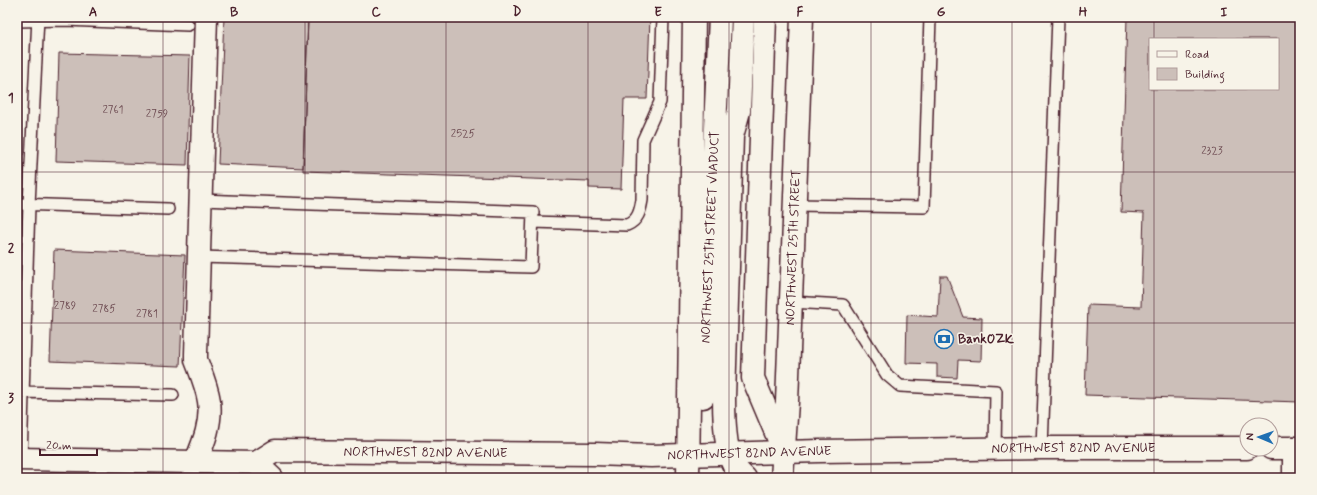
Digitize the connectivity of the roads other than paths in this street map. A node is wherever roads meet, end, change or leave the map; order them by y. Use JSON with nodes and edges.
{"nodes":[{"id":1,"x":663,"y":17,"type":"edge"},
{"id":2,"x":694,"y":17,"type":"edge"},
{"id":3,"x":720,"y":17,"type":"edge"},
{"id":4,"x":743,"y":17,"type":"edge"},
{"id":5,"x":765,"y":17,"type":"edge"},
{"id":6,"x":802,"y":17,"type":"edge"},
{"id":7,"x":930,"y":17,"type":"edge"},
{"id":8,"x":1058,"y":17,"type":"edge"},
{"id":9,"x":38,"y":19,"type":"edge"},
{"id":10,"x":17,"y":21,"type":"edge"},
{"id":11,"x":197,"y":21,"type":"edge"},
{"id":12,"x":717,"y":81,"type":"junction"},
{"id":13,"x":732,"y":136,"type":"junction"},
{"id":14,"x":201,"y":200,"type":"junction"},
{"id":15,"x":17,"y":204,"type":"edge"},
{"id":16,"x":29,"y":204,"type":"junction"},
{"id":17,"x":795,"y":205,"type":"junction"},
{"id":18,"x":168,"y":208,"type":"dead end"},
{"id":19,"x":533,"y":222,"type":"junction"},
{"id":20,"x":199,"y":257,"type":"junction"},
{"id":21,"x":791,"y":302,"type":"junction"},
{"id":22,"x":20,"y":392,"type":"edge"},
{"id":23,"x":173,"y":395,"type":"dead end"},
{"id":24,"x":1042,"y":448,"type":"junction"},
{"id":25,"x":1239,"y":448,"type":"edge"},
{"id":26,"x":1279,"y":448,"type":"edge"},
{"id":27,"x":1297,"y":448,"type":"edge"},
{"id":28,"x":995,"y":449,"type":"junction"},
{"id":29,"x":784,"y":451,"type":"junction"},
{"id":30,"x":729,"y":453,"type":"junction"},
{"id":31,"x":688,"y":455,"type":"junction"},
{"id":32,"x":19,"y":459,"type":"edge"},
{"id":33,"x":196,"y":461,"type":"junction"},
{"id":34,"x":256,"y":473,"type":"edge"},
{"id":35,"x":272,"y":478,"type":"edge"},
{"id":36,"x":688,"y":478,"type":"edge"},
{"id":37,"x":745,"y":478,"type":"edge"},
{"id":38,"x":782,"y":478,"type":"edge"},
{"id":39,"x":1294,"y":478,"type":"edge"}],
"edges":[{"from":1,"to":19,"type":"lane"},
{"from":2,"to":31,"type":"main road"},
{"from":3,"to":12,"type":"main road","name":"NORTHWEST 25TH STREET VIADUCT"},
{"from":4,"to":13,"type":"main road"},
{"from":5,"to":29,"type":"main road"},
{"from":6,"to":17,"type":"main road","name":"NORTHWEST 25TH STREET"},
{"from":7,"to":17,"type":"lane"},
{"from":8,"to":24,"type":"lane"},
{"from":9,"to":10,"type":"lane"},
{"from":9,"to":11,"type":"lane"},
{"from":9,"to":16,"type":"lane"},
{"from":11,"to":14,"type":"main road"},
{"from":12,"to":13,"type":"main road"},
{"from":12,"to":31,"type":"main road","name":"NORTHWEST 25TH STREET VIADUCT"},
{"from":13,"to":30,"type":"main road"},
{"from":14,"to":19,"type":"lane"},
{"from":14,"to":20,"type":"main road"},
{"from":15,"to":16,"type":"lane"},
{"from":16,"to":18,"type":"lane"},
{"from":16,"to":22,"type":"lane"},
{"from":17,"to":21,"type":"main road","name":"NORTHWEST 25TH STREET"},
{"from":19,"to":20,"type":"lane"},
{"from":20,"to":33,"type":"main road"},
{"from":21,"to":28,"type":"lane"},
{"from":21,"to":29,"type":"main road","name":"NORTHWEST 25TH STREET"},
{"from":22,"to":23,"type":"lane"},
{"from":22,"to":32,"type":"lane"},
{"from":24,"to":25,"type":"main road","name":"NORTHWEST 82ND AVENUE"},
{"from":24,"to":28,"type":"main road","name":"NORTHWEST 82ND AVENUE"},
{"from":26,"to":27,"type":"main road"},
{"from":27,"to":39,"type":"main road"},
{"from":28,"to":29,"type":"main road","name":"NORTHWEST 82ND AVENUE"},
{"from":29,"to":30,"type":"main road","name":"NORTHWEST 82ND AVENUE"},
{"from":29,"to":38,"type":"main road","name":"NORTHWEST 25TH STREET"},
{"from":30,"to":31,"type":"main road","name":"NORTHWEST 82ND AVENUE"},
{"from":30,"to":37,"type":"main road"},
{"from":31,"to":34,"type":"main road","name":"NORTHWEST 82ND AVENUE"},
{"from":31,"to":36,"type":"main road"},
{"from":32,"to":33,"type":"main road"},
{"from":33,"to":34,"type":"main road"},
{"from":34,"to":35,"type":"main road"}]}
